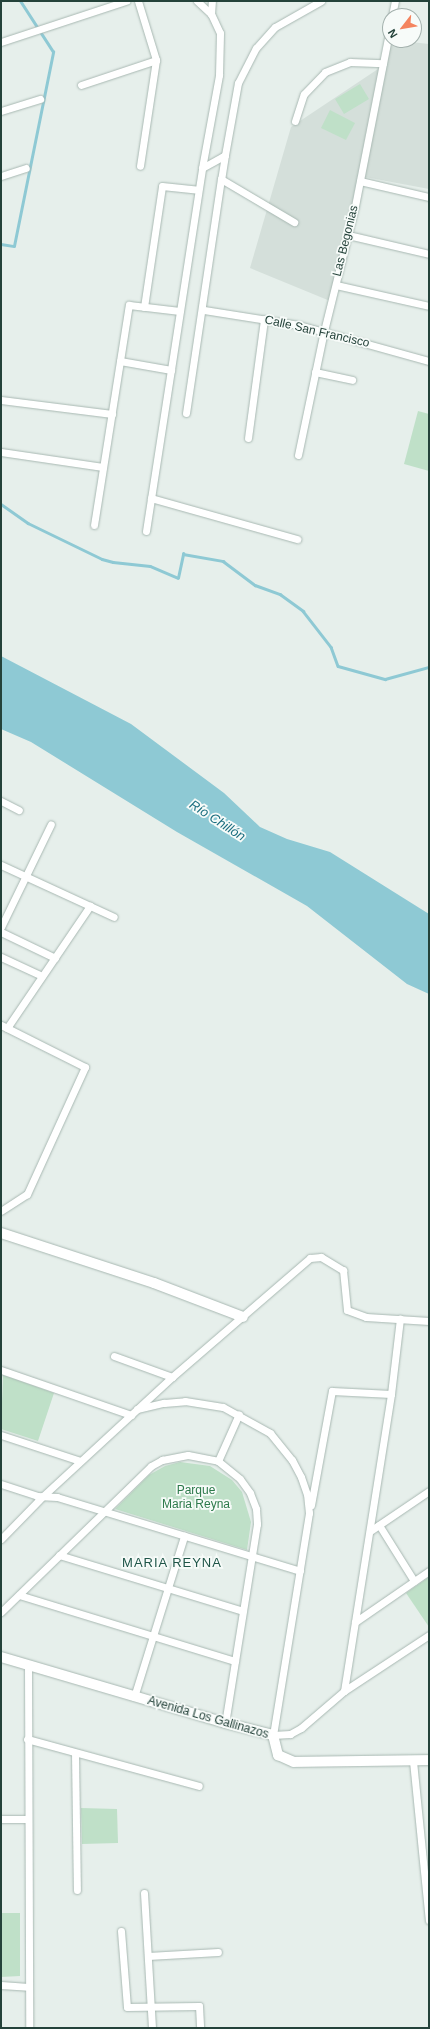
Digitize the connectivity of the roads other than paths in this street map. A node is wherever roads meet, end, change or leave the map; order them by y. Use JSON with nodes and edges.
{"nodes":[{"id":1,"x":126,"y":1,"type":"edge"},
{"id":2,"x":138,"y":1,"type":"edge"},
{"id":3,"x":197,"y":1,"type":"edge"},
{"id":4,"x":212,"y":1,"type":"edge"},
{"id":5,"x":321,"y":1,"type":"edge"},
{"id":6,"x":211,"y":14,"type":"junction"},
{"id":7,"x":1,"y":42,"type":"edge"},
{"id":8,"x":386,"y":48,"type":"edge"},
{"id":9,"x":156,"y":60,"type":"junction"},
{"id":10,"x":383,"y":63,"type":"junction"},
{"id":11,"x":81,"y":85,"type":"dead end"},
{"id":12,"x":40,"y":99,"type":"dead end"},
{"id":13,"x":1,"y":111,"type":"edge"},
{"id":14,"x":295,"y":121,"type":"dead end"},
{"id":15,"x":225,"y":155,"type":"junction"},
{"id":16,"x":140,"y":166,"type":"dead end"},
{"id":17,"x":26,"y":168,"type":"dead end"},
{"id":18,"x":202,"y":168,"type":"junction"},
{"id":19,"x":1,"y":176,"type":"edge"},
{"id":20,"x":221,"y":179,"type":"junction"},
{"id":21,"x":360,"y":181,"type":"junction"},
{"id":22,"x":198,"y":190,"type":"junction"},
{"id":23,"x":429,"y":196,"type":"edge"},
{"id":24,"x":294,"y":222,"type":"dead end"},
{"id":25,"x":348,"y":235,"type":"junction"},
{"id":26,"x":429,"y":254,"type":"edge"},
{"id":27,"x":336,"y":285,"type":"junction"},
{"id":28,"x":429,"y":306,"type":"edge"},
{"id":29,"x":144,"y":307,"type":"junction"},
{"id":30,"x":204,"y":310,"type":"junction"},
{"id":31,"x":180,"y":311,"type":"junction"},
{"id":32,"x":264,"y":319,"type":"junction"},
{"id":33,"x":324,"y":331,"type":"junction"},
{"id":34,"x":120,"y":361,"type":"junction"},
{"id":35,"x":429,"y":361,"type":"edge"},
{"id":36,"x":171,"y":370,"type":"junction"},
{"id":37,"x":315,"y":372,"type":"junction"},
{"id":38,"x":352,"y":380,"type":"dead end"},
{"id":39,"x":1,"y":400,"type":"edge"},
{"id":40,"x":186,"y":413,"type":"dead end"},
{"id":41,"x":112,"y":414,"type":"junction"},
{"id":42,"x":248,"y":438,"type":"dead end"},
{"id":43,"x":1,"y":452,"type":"edge"},
{"id":44,"x":298,"y":455,"type":"dead end"},
{"id":45,"x":103,"y":467,"type":"junction"},
{"id":46,"x":151,"y":498,"type":"junction"},
{"id":47,"x":94,"y":525,"type":"dead end"},
{"id":48,"x":146,"y":531,"type":"dead end"},
{"id":49,"x":297,"y":539,"type":"dead end"},
{"id":50,"x":1,"y":801,"type":"edge"},
{"id":51,"x":19,"y":810,"type":"dead end"},
{"id":52,"x":51,"y":824,"type":"dead end"},
{"id":53,"x":1,"y":865,"type":"edge"},
{"id":54,"x":25,"y":876,"type":"junction"},
{"id":55,"x":90,"y":906,"type":"junction"},
{"id":56,"x":114,"y":917,"type":"dead end"},
{"id":57,"x":1,"y":927,"type":"edge"},
{"id":58,"x":1,"y":932,"type":"edge"},
{"id":59,"x":1,"y":957,"type":"edge"},
{"id":60,"x":55,"y":958,"type":"junction"},
{"id":61,"x":42,"y":976,"type":"junction"},
{"id":62,"x":4,"y":1026,"type":"edge"},
{"id":63,"x":1,"y":1211,"type":"edge"},
{"id":64,"x":1,"y":1233,"type":"edge"},
{"id":65,"x":243,"y":1317,"type":"junction"},
{"id":66,"x":400,"y":1319,"type":"junction"},
{"id":67,"x":429,"y":1321,"type":"edge"},
{"id":68,"x":114,"y":1356,"type":"dead end"},
{"id":69,"x":1,"y":1370,"type":"edge"},
{"id":70,"x":172,"y":1377,"type":"junction"},
{"id":71,"x":391,"y":1394,"type":"junction"},
{"id":72,"x":137,"y":1409,"type":"junction"},
{"id":73,"x":239,"y":1414,"type":"junction"},
{"id":74,"x":131,"y":1415,"type":"junction"},
{"id":75,"x":1,"y":1435,"type":"edge"},
{"id":76,"x":80,"y":1461,"type":"junction"},
{"id":77,"x":218,"y":1461,"type":"junction"},
{"id":78,"x":1,"y":1484,"type":"edge"},
{"id":79,"x":429,"y":1491,"type":"edge"},
{"id":80,"x":43,"y":1496,"type":"junction"},
{"id":81,"x":104,"y":1511,"type":"junction"},
{"id":82,"x":309,"y":1514,"type":"junction"},
{"id":83,"x":378,"y":1525,"type":"junction"},
{"id":84,"x":370,"y":1532,"type":"junction"},
{"id":85,"x":184,"y":1536,"type":"junction"},
{"id":86,"x":1,"y":1539,"type":"edge"},
{"id":87,"x":59,"y":1555,"type":"junction"},
{"id":88,"x":252,"y":1556,"type":"junction"},
{"id":89,"x":300,"y":1571,"type":"junction"},
{"id":90,"x":429,"y":1571,"type":"edge"},
{"id":91,"x":414,"y":1581,"type":"junction"},
{"id":92,"x":168,"y":1588,"type":"junction"},
{"id":93,"x":19,"y":1595,"type":"junction"},
{"id":94,"x":243,"y":1611,"type":"junction"},
{"id":95,"x":1,"y":1612,"type":"edge"},
{"id":96,"x":355,"y":1622,"type":"junction"},
{"id":97,"x":429,"y":1635,"type":"edge"},
{"id":98,"x":153,"y":1636,"type":"junction"},
{"id":99,"x":1,"y":1656,"type":"edge"},
{"id":100,"x":235,"y":1661,"type":"junction"},
{"id":101,"x":28,"y":1667,"type":"junction"},
{"id":102,"x":344,"y":1691,"type":"junction"},
{"id":103,"x":134,"y":1697,"type":"junction"},
{"id":104,"x":225,"y":1723,"type":"junction"},
{"id":105,"x":273,"y":1735,"type":"junction"},
{"id":106,"x":27,"y":1739,"type":"junction"},
{"id":107,"x":75,"y":1752,"type":"junction"},
{"id":108,"x":413,"y":1760,"type":"junction"},
{"id":109,"x":429,"y":1760,"type":"edge"},
{"id":110,"x":199,"y":1786,"type":"dead end"},
{"id":111,"x":1,"y":1819,"type":"edge"},
{"id":112,"x":26,"y":1819,"type":"junction"},
{"id":113,"x":426,"y":1856,"type":"edge"},
{"id":114,"x":77,"y":1890,"type":"dead end"},
{"id":115,"x":144,"y":1893,"type":"dead end"},
{"id":116,"x":429,"y":1920,"type":"edge"},
{"id":117,"x":121,"y":1931,"type":"dead end"},
{"id":118,"x":218,"y":1952,"type":"dead end"},
{"id":119,"x":148,"y":1956,"type":"junction"},
{"id":120,"x":1,"y":1986,"type":"edge"},
{"id":121,"x":28,"y":1987,"type":"junction"},
{"id":122,"x":151,"y":2007,"type":"junction"},
{"id":123,"x":29,"y":2028,"type":"edge"},
{"id":124,"x":152,"y":2028,"type":"edge"},
{"id":125,"x":200,"y":2028,"type":"edge"}],
"edges":[{"from":1,"to":7,"type":"street"},
{"from":2,"to":9,"type":"street"},
{"from":3,"to":6,"type":"street"},
{"from":4,"to":6,"type":"street"},
{"from":5,"to":15,"type":"street"},
{"from":6,"to":18,"type":"street"},
{"from":8,"to":10,"type":"street","name":"Las Begonias"},
{"from":9,"to":11,"type":"street"},
{"from":9,"to":16,"type":"street"},
{"from":10,"to":14,"type":"street"},
{"from":10,"to":21,"type":"street","name":"Las Begonias"},
{"from":12,"to":13,"type":"street"},
{"from":15,"to":18,"type":"street"},
{"from":15,"to":20,"type":"street"},
{"from":17,"to":19,"type":"street"},
{"from":18,"to":22,"type":"street"},
{"from":20,"to":24,"type":"street"},
{"from":20,"to":30,"type":"street"},
{"from":21,"to":23,"type":"street"},
{"from":21,"to":25,"type":"street","name":"Las Begonias"},
{"from":22,"to":29,"type":"street"},
{"from":22,"to":31,"type":"street"},
{"from":25,"to":26,"type":"street"},
{"from":25,"to":27,"type":"street","name":"Las Begonias"},
{"from":27,"to":28,"type":"street"},
{"from":27,"to":33,"type":"street","name":"Las Begonias"},
{"from":29,"to":31,"type":"street"},
{"from":29,"to":34,"type":"street"},
{"from":30,"to":32,"type":"street","name":"Calle San Francisco"},
{"from":30,"to":40,"type":"street"},
{"from":31,"to":36,"type":"street"},
{"from":32,"to":33,"type":"street","name":"Calle San Francisco"},
{"from":32,"to":42,"type":"street"},
{"from":33,"to":35,"type":"street","name":"Calle San Francisco"},
{"from":33,"to":37,"type":"street","name":"Las Begonias"},
{"from":34,"to":36,"type":"street"},
{"from":34,"to":41,"type":"street"},
{"from":36,"to":46,"type":"street"},
{"from":37,"to":38,"type":"street"},
{"from":37,"to":44,"type":"street","name":"Las Begonias"},
{"from":39,"to":41,"type":"street"},
{"from":41,"to":45,"type":"street"},
{"from":43,"to":45,"type":"street"},
{"from":45,"to":47,"type":"street"},
{"from":46,"to":48,"type":"street"},
{"from":46,"to":49,"type":"street"},
{"from":50,"to":51,"type":"street"},
{"from":52,"to":54,"type":"street"},
{"from":53,"to":54,"type":"street"},
{"from":54,"to":55,"type":"street"},
{"from":54,"to":57,"type":"street"},
{"from":55,"to":56,"type":"street"},
{"from":55,"to":60,"type":"street"},
{"from":58,"to":60,"type":"street"},
{"from":59,"to":61,"type":"street"},
{"from":60,"to":61,"type":"street"},
{"from":61,"to":62,"type":"street"},
{"from":62,"to":63,"type":"street"},
{"from":64,"to":65,"type":"street"},
{"from":65,"to":66,"type":"street"},
{"from":65,"to":70,"type":"street"},
{"from":66,"to":67,"type":"street"},
{"from":66,"to":71,"type":"street"},
{"from":68,"to":70,"type":"street"},
{"from":69,"to":74,"type":"street"},
{"from":70,"to":72,"type":"street"},
{"from":71,"to":82,"type":"street"},
{"from":71,"to":84,"type":"street"},
{"from":72,"to":73,"type":"street"},
{"from":72,"to":74,"type":"street"},
{"from":73,"to":77,"type":"street"},
{"from":73,"to":82,"type":"street"},
{"from":74,"to":76,"type":"street"},
{"from":75,"to":76,"type":"street"},
{"from":76,"to":80,"type":"street"},
{"from":77,"to":81,"type":"street"},
{"from":77,"to":88,"type":"street"},
{"from":78,"to":80,"type":"street"},
{"from":79,"to":83,"type":"street"},
{"from":80,"to":81,"type":"street"},
{"from":80,"to":86,"type":"street"},
{"from":81,"to":85,"type":"street"},
{"from":81,"to":87,"type":"street"},
{"from":82,"to":89,"type":"street"},
{"from":83,"to":84,"type":"street"},
{"from":83,"to":91,"type":"street"},
{"from":84,"to":96,"type":"street"},
{"from":85,"to":88,"type":"street"},
{"from":85,"to":92,"type":"street"},
{"from":87,"to":92,"type":"street"},
{"from":87,"to":93,"type":"street"},
{"from":88,"to":89,"type":"street"},
{"from":88,"to":94,"type":"street"},
{"from":89,"to":105,"type":"street"},
{"from":90,"to":91,"type":"street"},
{"from":91,"to":96,"type":"street"},
{"from":92,"to":94,"type":"street"},
{"from":92,"to":98,"type":"street"},
{"from":93,"to":95,"type":"street"},
{"from":93,"to":98,"type":"street"},
{"from":94,"to":100,"type":"street"},
{"from":96,"to":102,"type":"street"},
{"from":97,"to":102,"type":"street"},
{"from":98,"to":100,"type":"street"},
{"from":98,"to":103,"type":"street"},
{"from":99,"to":101,"type":"street","name":"Avenida Los Gallinazos"},
{"from":100,"to":104,"type":"street"},
{"from":101,"to":103,"type":"street","name":"Avenida Los Gallinazos"},
{"from":101,"to":106,"type":"street"},
{"from":102,"to":105,"type":"street"},
{"from":103,"to":104,"type":"street","name":"Avenida Los Gallinazos"},
{"from":104,"to":105,"type":"street","name":"Avenida Los Gallinazos"},
{"from":105,"to":108,"type":"street","name":"Avenida Los Gallinazos"},
{"from":106,"to":107,"type":"street"},
{"from":106,"to":112,"type":"street"},
{"from":107,"to":110,"type":"street"},
{"from":107,"to":114,"type":"street"},
{"from":108,"to":109,"type":"street","name":"Avenida Los Gallinazos"},
{"from":108,"to":113,"type":"street"},
{"from":111,"to":112,"type":"street"},
{"from":112,"to":121,"type":"street"},
{"from":113,"to":116,"type":"street"},
{"from":115,"to":119,"type":"street"},
{"from":117,"to":122,"type":"street"},
{"from":118,"to":119,"type":"street"},
{"from":119,"to":122,"type":"street"},
{"from":120,"to":121,"type":"street"},
{"from":121,"to":123,"type":"street"},
{"from":122,"to":124,"type":"street"},
{"from":122,"to":125,"type":"street"}]}
